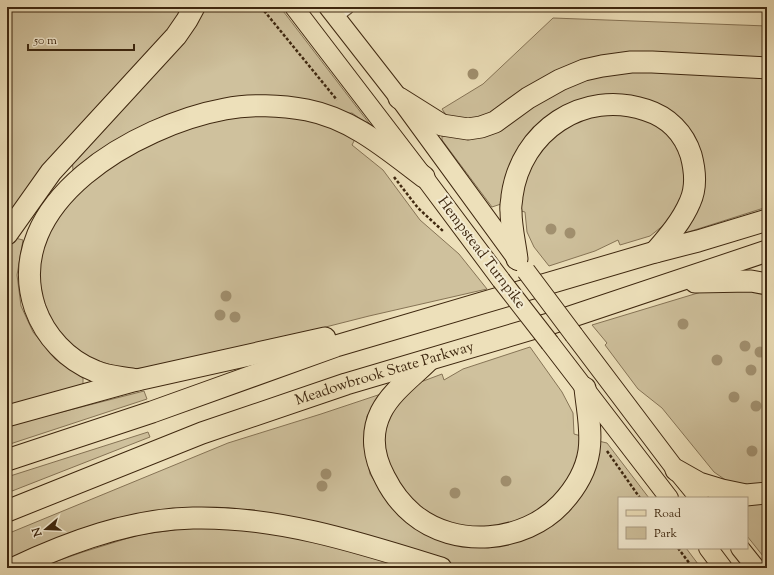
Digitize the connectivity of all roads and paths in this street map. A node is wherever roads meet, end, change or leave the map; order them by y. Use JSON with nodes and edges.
{"nodes":[{"id":1,"x":194,"y":7,"type":"edge"},
{"id":2,"x":261,"y":7,"type":"edge"},
{"id":3,"x":294,"y":7,"type":"edge"},
{"id":4,"x":336,"y":10,"type":"edge"},
{"id":5,"x":767,"y":68,"type":"edge"},
{"id":6,"x":399,"y":98,"type":"junction"},
{"id":7,"x":342,"y":105,"type":"dead end"},
{"id":8,"x":391,"y":174,"type":"dead end"},
{"id":9,"x":424,"y":177,"type":"junction"},
{"id":10,"x":767,"y":220,"type":"edge"},
{"id":11,"x":7,"y":234,"type":"edge"},
{"id":12,"x":446,"y":234,"type":"dead end"},
{"id":13,"x":767,"y":251,"type":"edge"},
{"id":14,"x":655,"y":252,"type":"junction"},
{"id":15,"x":521,"y":265,"type":"junction"},
{"id":16,"x":676,"y":282,"type":"junction"},
{"id":17,"x":767,"y":284,"type":"edge"},
{"id":18,"x":478,"y":305,"type":"junction"},
{"id":19,"x":431,"y":358,"type":"junction"},
{"id":20,"x":137,"y":380,"type":"junction"},
{"id":21,"x":585,"y":388,"type":"junction"},
{"id":22,"x":7,"y":416,"type":"edge"},
{"id":23,"x":606,"y":450,"type":"dead end"},
{"id":24,"x":7,"y":460,"type":"edge"},
{"id":25,"x":676,"y":470,"type":"junction"},
{"id":26,"x":767,"y":493,"type":"edge"},
{"id":27,"x":639,"y":497,"type":"edge"},
{"id":28,"x":669,"y":497,"type":"edge"},
{"id":29,"x":698,"y":497,"type":"edge"},
{"id":30,"x":7,"y":511,"type":"edge"},
{"id":31,"x":679,"y":549,"type":"edge"},
{"id":32,"x":709,"y":549,"type":"edge"},
{"id":33,"x":741,"y":549,"type":"edge"},
{"id":34,"x":14,"y":568,"type":"edge"},
{"id":35,"x":441,"y":568,"type":"edge"},
{"id":36,"x":693,"y":568,"type":"edge"},
{"id":37,"x":723,"y":568,"type":"edge"},
{"id":38,"x":756,"y":568,"type":"edge"}],
"edges":[{"from":1,"to":11,"type":"highway"},
{"from":2,"to":7,"type":"path"},
{"from":3,"to":9,"type":"main road","name":"Hempstead Turnpike"},
{"from":4,"to":6,"type":"main road","name":"Hempstead Turnpike"},
{"from":5,"to":6,"type":"highway"},
{"from":6,"to":15,"type":"main road","name":"Hempstead Turnpike"},
{"from":8,"to":12,"type":"path"},
{"from":9,"to":20,"type":"highway"},
{"from":9,"to":21,"type":"main road","name":"Hempstead Turnpike","bridge":true},
{"from":10,"to":14,"type":"highway"},
{"from":13,"to":16,"type":"highway","name":"Meadowbrook State Parkway"},
{"from":14,"to":15,"type":"highway"},
{"from":14,"to":18,"type":"highway"},
{"from":15,"to":25,"type":"main road","name":"Hempstead Turnpike","bridge":true},
{"from":16,"to":17,"type":"highway"},
{"from":16,"to":19,"type":"highway","name":"Meadowbrook State Parkway"},
{"from":18,"to":20,"type":"highway"},
{"from":18,"to":24,"type":"highway"},
{"from":19,"to":21,"type":"highway"},
{"from":19,"to":30,"type":"highway","name":"Meadowbrook State Parkway"},
{"from":20,"to":22,"type":"highway"},
{"from":21,"to":28,"type":"main road","name":"Hempstead Turnpike"},
{"from":23,"to":27,"type":"path"},
{"from":25,"to":26,"type":"highway"},
{"from":25,"to":29,"type":"main road","name":"Hempstead Turnpike"},
{"from":31,"to":36,"type":"path"},
{"from":32,"to":37,"type":"main road"},
{"from":33,"to":38,"type":"main road"},
{"from":34,"to":35,"type":"highway"}]}
